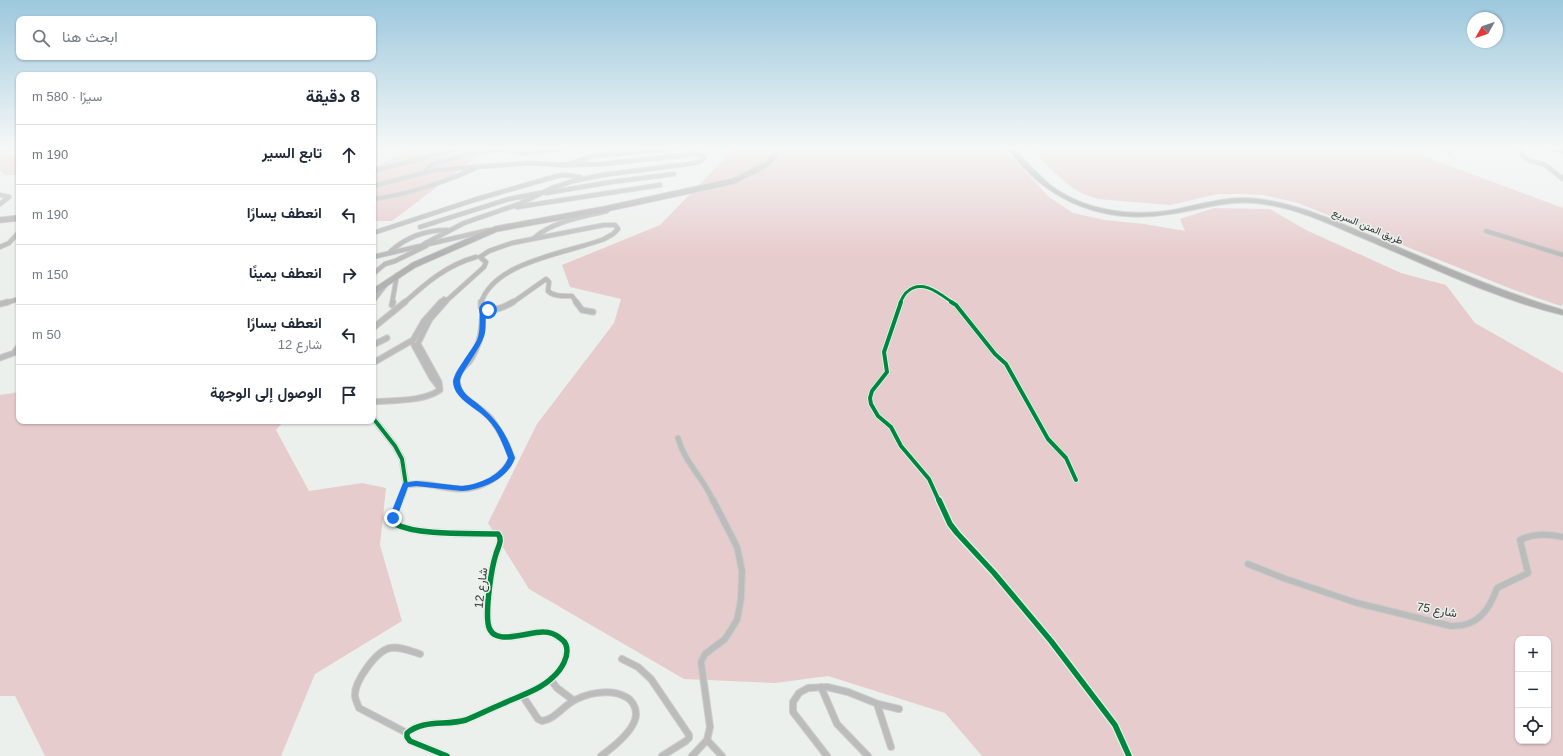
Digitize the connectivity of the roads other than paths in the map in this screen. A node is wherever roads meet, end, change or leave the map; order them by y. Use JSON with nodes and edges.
{"nodes":[{"id":1,"x":437,"y":184,"type":"edge"},
{"id":2,"x":528,"y":184,"type":"edge"},
{"id":3,"x":565,"y":184,"type":"edge"},
{"id":4,"x":595,"y":184,"type":"edge"},
{"id":5,"x":718,"y":184,"type":"edge"},
{"id":6,"x":1047,"y":184,"type":"edge"},
{"id":7,"x":1053,"y":184,"type":"edge"},
{"id":8,"x":660,"y":185,"type":"dead end"},
{"id":9,"x":543,"y":192,"type":"junction"},
{"id":10,"x":0,"y":195,"type":"edge"},
{"id":11,"x":538,"y":196,"type":"junction"},
{"id":12,"x":376,"y":198,"type":"edge"},
{"id":13,"x":0,"y":204,"type":"edge"},
{"id":14,"x":619,"y":206,"type":"junction"},
{"id":15,"x":510,"y":208,"type":"junction"},
{"id":16,"x":16,"y":218,"type":"edge"},
{"id":17,"x":0,"y":220,"type":"edge"},
{"id":18,"x":420,"y":227,"type":"dead end"},
{"id":19,"x":496,"y":229,"type":"junction"},
{"id":20,"x":449,"y":230,"type":"junction"},
{"id":21,"x":1486,"y":231,"type":"dead end"},
{"id":22,"x":376,"y":232,"type":"edge"},
{"id":23,"x":16,"y":235,"type":"edge"},
{"id":24,"x":534,"y":238,"type":"junction"},
{"id":25,"x":440,"y":240,"type":"junction"},
{"id":26,"x":424,"y":244,"type":"junction"},
{"id":27,"x":0,"y":247,"type":"edge"},
{"id":28,"x":390,"y":252,"type":"junction"},
{"id":29,"x":376,"y":256,"type":"edge"},
{"id":30,"x":1563,"y":256,"type":"edge"},
{"id":31,"x":478,"y":258,"type":"junction"},
{"id":32,"x":376,"y":272,"type":"edge"},
{"id":33,"x":397,"y":275,"type":"junction"},
{"id":34,"x":431,"y":282,"type":"junction"},
{"id":35,"x":387,"y":283,"type":"junction"},
{"id":36,"x":376,"y":290,"type":"edge"},
{"id":37,"x":376,"y":297,"type":"edge"},
{"id":38,"x":16,"y":300,"type":"edge"},
{"id":39,"x":0,"y":304,"type":"edge"},
{"id":40,"x":392,"y":305,"type":"dead end"},
{"id":41,"x":483,"y":309,"type":"junction"},
{"id":42,"x":1563,"y":310,"type":"edge"},
{"id":43,"x":593,"y":312,"type":"dead end"},
{"id":44,"x":1563,"y":313,"type":"edge"},
{"id":45,"x":376,"y":326,"type":"edge"},
{"id":46,"x":376,"y":329,"type":"edge"},
{"id":47,"x":387,"y":338,"type":"dead end"},
{"id":48,"x":414,"y":343,"type":"junction"},
{"id":49,"x":376,"y":344,"type":"edge"},
{"id":50,"x":16,"y":354,"type":"edge"},
{"id":51,"x":0,"y":358,"type":"edge"},
{"id":52,"x":376,"y":361,"type":"edge"},
{"id":53,"x":376,"y":402,"type":"edge"},
{"id":54,"x":376,"y":422,"type":"edge"},
{"id":55,"x":678,"y":438,"type":"dead end"},
{"id":56,"x":1076,"y":480,"type":"dead end"},
{"id":57,"x":406,"y":485,"type":"junction"},
{"id":58,"x":1563,"y":537,"type":"edge"},
{"id":59,"x":1248,"y":564,"type":"dead end"},
{"id":60,"x":420,"y":654,"type":"dead end"},
{"id":61,"x":622,"y":660,"type":"dead end"},
{"id":62,"x":551,"y":680,"type":"junction"},
{"id":63,"x":821,"y":687,"type":"junction"},
{"id":64,"x":522,"y":695,"type":"junction"},
{"id":65,"x":573,"y":700,"type":"junction"},
{"id":66,"x":877,"y":704,"type":"junction"},
{"id":67,"x":899,"y":709,"type":"dead end"},
{"id":68,"x":407,"y":733,"type":"junction"},
{"id":69,"x":707,"y":740,"type":"junction"},
{"id":70,"x":891,"y":747,"type":"dead end"},
{"id":71,"x":447,"y":756,"type":"edge"},
{"id":72,"x":601,"y":756,"type":"edge"},
{"id":73,"x":662,"y":756,"type":"edge"},
{"id":74,"x":692,"y":756,"type":"edge"},
{"id":75,"x":722,"y":756,"type":"edge"},
{"id":76,"x":827,"y":756,"type":"edge"},
{"id":77,"x":868,"y":756,"type":"edge"},
{"id":78,"x":1129,"y":756,"type":"edge"}],
"edges":[{"from":1,"to":12,"type":"street"},
{"from":2,"to":22,"type":"street"},
{"from":3,"to":9,"type":"street"},
{"from":4,"to":11,"type":"street"},
{"from":5,"to":14,"type":"main road"},
{"from":6,"to":44,"type":"highway","name":"طريق المتن السريع"},
{"from":7,"to":42,"type":"highway","name":"طريق المتن السريع"},
{"from":8,"to":15,"type":"street"},
{"from":9,"to":11,"type":"street"},
{"from":9,"to":18,"type":"street"},
{"from":10,"to":13,"type":"street"},
{"from":11,"to":15,"type":"street"},
{"from":14,"to":19,"type":"main road"},
{"from":14,"to":24,"type":"street"},
{"from":15,"to":20,"type":"street"},
{"from":16,"to":17,"type":"main road"},
{"from":19,"to":25,"type":"street"},
{"from":19,"to":33,"type":"main road"},
{"from":20,"to":26,"type":"street"},
{"from":20,"to":28,"type":"street"},
{"from":21,"to":30,"type":"street"},
{"from":23,"to":27,"type":"street"},
{"from":24,"to":31,"type":"street"},
{"from":24,"to":41,"type":"street"},
{"from":25,"to":26,"type":"street"},
{"from":25,"to":32,"type":"street"},
{"from":26,"to":28,"type":"street"},
{"from":28,"to":29,"type":"street"},
{"from":31,"to":34,"type":"street"},
{"from":31,"to":48,"type":"street"},
{"from":33,"to":35,"type":"main road"},
{"from":33,"to":40,"type":"street"},
{"from":34,"to":45,"type":"street"},
{"from":34,"to":46,"type":"street"},
{"from":35,"to":36,"type":"main road"},
{"from":35,"to":37,"type":"street"},
{"from":38,"to":39,"type":"street"},
{"from":41,"to":43,"type":"street"},
{"from":41,"to":57,"type":"street"},
{"from":47,"to":49,"type":"street"},
{"from":48,"to":52,"type":"street"},
{"from":48,"to":53,"type":"street"},
{"from":50,"to":51,"type":"street"},
{"from":54,"to":57,"type":"street"},
{"from":55,"to":69,"type":"street"},
{"from":56,"to":78,"type":"street"},
{"from":57,"to":62,"type":"street","name":"شارع 12"},
{"from":58,"to":59,"type":"street","name":"شارع 75"},
{"from":60,"to":68,"type":"street"},
{"from":61,"to":73,"type":"street"},
{"from":62,"to":64,"type":"street","name":"شارع 12"},
{"from":62,"to":65,"type":"street"},
{"from":63,"to":66,"type":"street"},
{"from":63,"to":76,"type":"street"},
{"from":63,"to":77,"type":"street"},
{"from":64,"to":65,"type":"street"},
{"from":64,"to":68,"type":"street","name":"شارع 12"},
{"from":65,"to":72,"type":"street"},
{"from":66,"to":67,"type":"street"},
{"from":66,"to":70,"type":"street"},
{"from":68,"to":71,"type":"street"},
{"from":69,"to":74,"type":"street"},
{"from":69,"to":75,"type":"street"}]}
